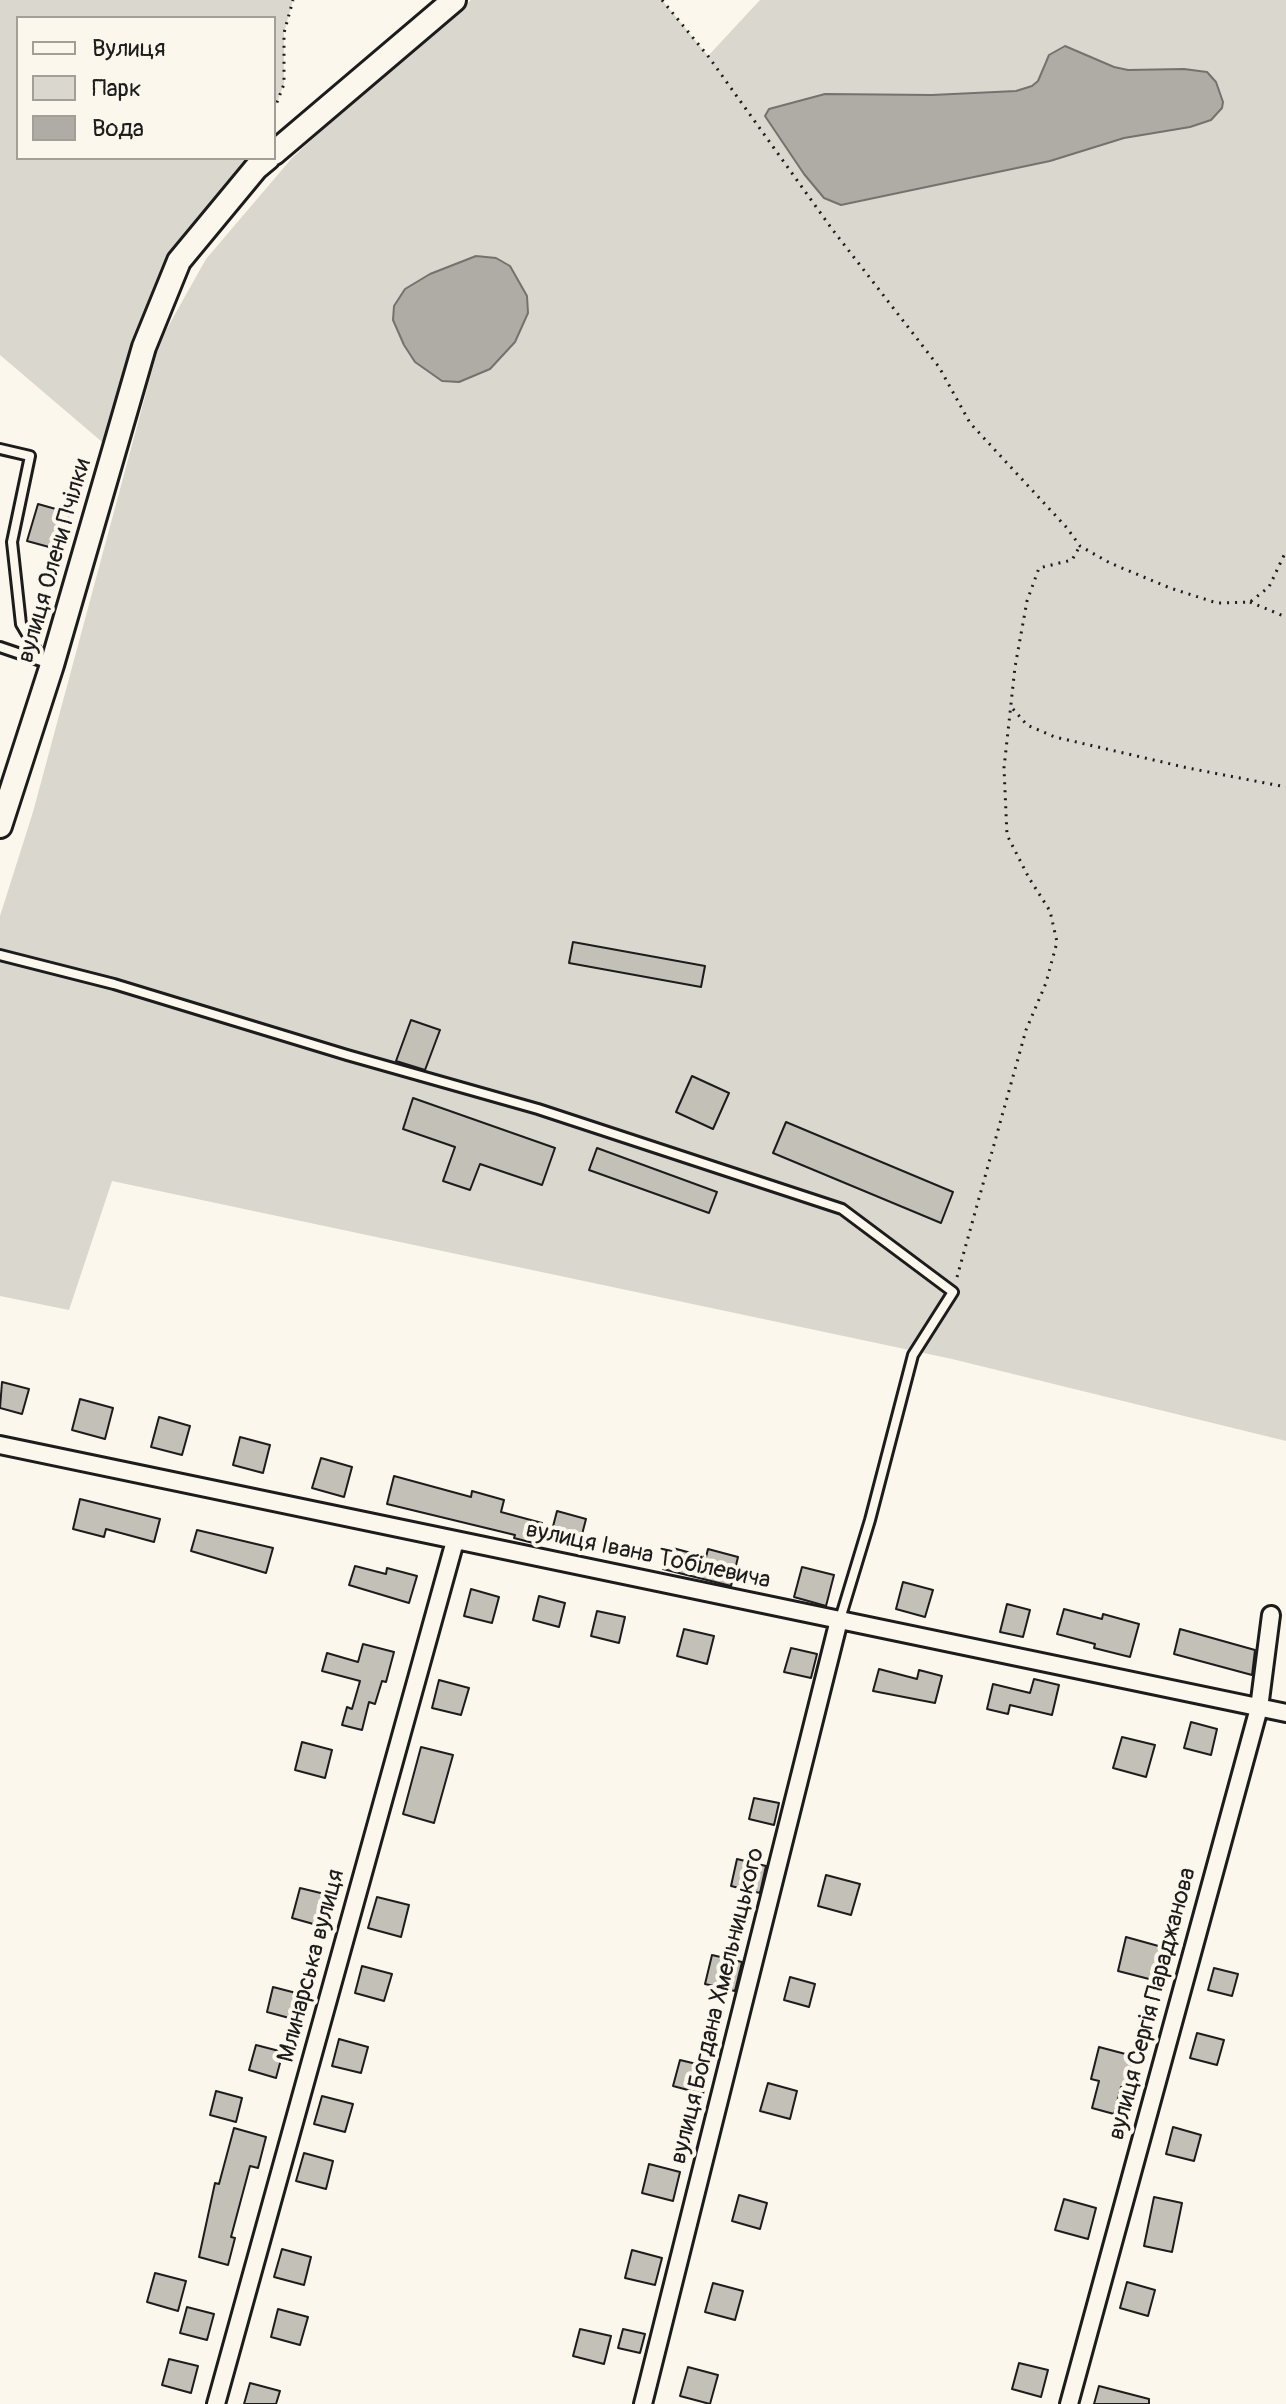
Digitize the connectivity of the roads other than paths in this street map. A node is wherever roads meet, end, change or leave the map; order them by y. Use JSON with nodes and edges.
{"nodes":[{"id":1,"x":454,"y":0,"type":"edge"},
{"id":2,"x":276,"y":151,"type":"edge"},
{"id":3,"x":266,"y":160,"type":"edge"},
{"id":4,"x":0,"y":449,"type":"edge"},
{"id":5,"x":0,"y":647,"type":"edge"},
{"id":6,"x":48,"y":664,"type":"junction"},
{"id":7,"x":0,"y":826,"type":"edge"},
{"id":8,"x":0,"y":955,"type":"edge"},
{"id":9,"x":0,"y":1445,"type":"edge"},
{"id":10,"x":455,"y":1541,"type":"junction"},
{"id":11,"x":1271,"y":1615,"type":"dead end"},
{"id":12,"x":839,"y":1620,"type":"junction"},
{"id":13,"x":1259,"y":1708,"type":"junction"},
{"id":14,"x":1286,"y":1713,"type":"edge"},
{"id":15,"x":216,"y":2404,"type":"edge"},
{"id":16,"x":643,"y":2404,"type":"edge"},
{"id":17,"x":1069,"y":2404,"type":"edge"}],
"edges":[{"from":1,"to":2,"type":"street"},
{"from":3,"to":6,"type":"street","name":"вулиця Олени Пчілки"},
{"from":4,"to":6,"type":"lane"},
{"from":5,"to":6,"type":"lane"},
{"from":6,"to":7,"type":"street","name":"вулиця Олени Пчілки"},
{"from":8,"to":12,"type":"lane"},
{"from":9,"to":10,"type":"street","name":"вулиця Івана Тобілевича"},
{"from":10,"to":12,"type":"street","name":"вулиця Івана Тобілевича"},
{"from":10,"to":15,"type":"street","name":"Млинарська вулиця"},
{"from":11,"to":13,"type":"street","name":"вулиця Сергія Параджанова"},
{"from":12,"to":13,"type":"street","name":"вулиця Івана Тобілевича"},
{"from":12,"to":16,"type":"street","name":"вулиця Богдана Хмельницького"},
{"from":13,"to":14,"type":"street","name":"вулиця Івана Тобілевича"},
{"from":13,"to":17,"type":"street","name":"вулиця Сергія Параджанова"}]}
